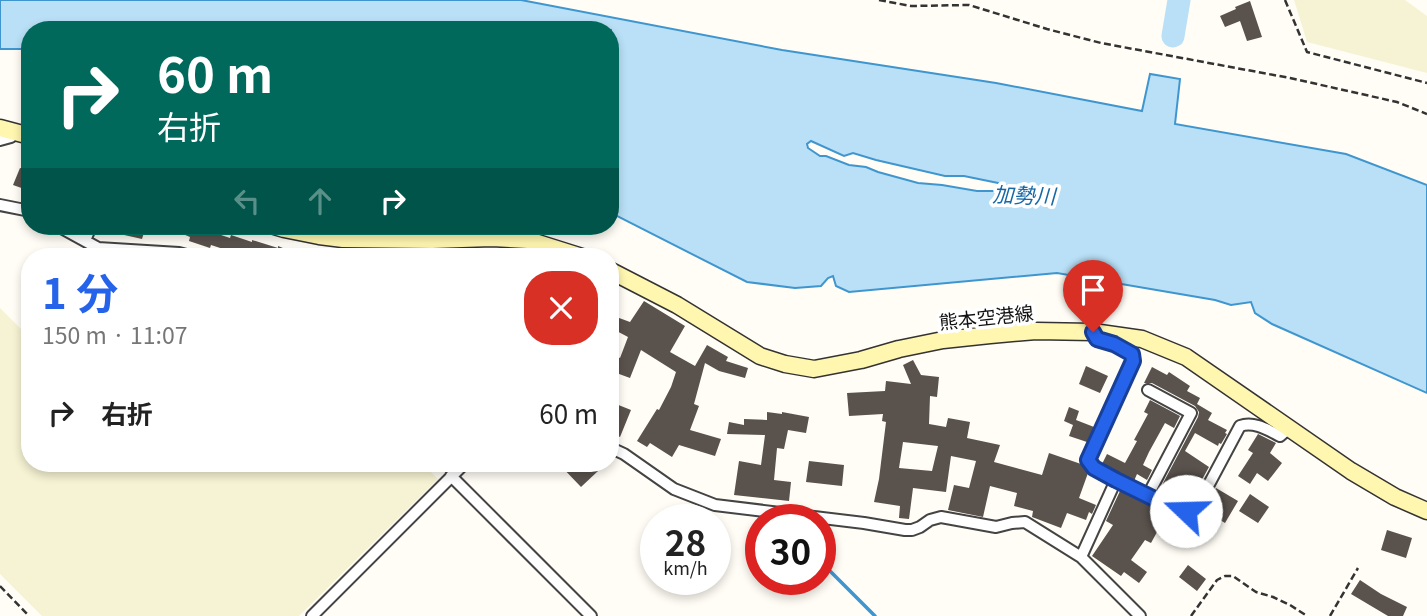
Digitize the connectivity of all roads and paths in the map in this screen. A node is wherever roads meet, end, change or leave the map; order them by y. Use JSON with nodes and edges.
{"nodes":[{"id":1,"x":879,"y":0,"type":"edge"},
{"id":2,"x":1285,"y":0,"type":"edge"},
{"id":3,"x":1427,"y":83,"type":"edge"},
{"id":4,"x":1427,"y":114,"type":"edge"},
{"id":5,"x":0,"y":205,"type":"edge"},
{"id":6,"x":21,"y":209,"type":"edge"},
{"id":7,"x":74,"y":235,"type":"edge"},
{"id":8,"x":87,"y":235,"type":"edge"},
{"id":9,"x":314,"y":235,"type":"edge"},
{"id":10,"x":85,"y":241,"type":"junction"},
{"id":11,"x":99,"y":248,"type":"edge"},
{"id":12,"x":553,"y":248,"type":"edge"},
{"id":13,"x":619,"y":275,"type":"edge"},
{"id":14,"x":1093,"y":332,"type":"junction"},
{"id":15,"x":1148,"y":390,"type":"dead end"},
{"id":16,"x":1288,"y":429,"type":"junction"},
{"id":17,"x":619,"y":452,"type":"edge"},
{"id":18,"x":456,"y":472,"type":"edge"},
{"id":19,"x":451,"y":477,"type":"junction"},
{"id":20,"x":1116,"y":480,"type":"junction"},
{"id":21,"x":1148,"y":495,"type":"junction"},
{"id":22,"x":1427,"y":511,"type":"edge"},
{"id":23,"x":1081,"y":557,"type":"junction"},
{"id":24,"x":1358,"y":568,"type":"dead end"},
{"id":25,"x":0,"y":586,"type":"edge"},
{"id":26,"x":1135,"y":615,"type":"edge"},
{"id":27,"x":29,"y":616,"type":"edge"},
{"id":28,"x":312,"y":616,"type":"edge"},
{"id":29,"x":592,"y":616,"type":"edge"},
{"id":30,"x":1191,"y":616,"type":"edge"},
{"id":31,"x":1307,"y":616,"type":"edge"},
{"id":32,"x":1330,"y":616,"type":"edge"}],
"edges":[{"from":1,"to":4,"type":"path"},
{"from":2,"to":3,"type":"path"},
{"from":5,"to":6,"type":"street"},
{"from":7,"to":10,"type":"street"},
{"from":8,"to":10,"type":"street"},
{"from":9,"to":12,"type":"main road"},
{"from":10,"to":11,"type":"street"},
{"from":13,"to":14,"type":"main road","name":"熊本空港線"},
{"from":14,"to":16,"type":"main road","name":"熊本空港線"},
{"from":14,"to":20,"type":"street"},
{"from":15,"to":21,"type":"street"},
{"from":16,"to":21,"type":"street"},
{"from":16,"to":22,"type":"main road","name":"熊本空港線"},
{"from":17,"to":23,"type":"street"},
{"from":18,"to":19,"type":"street"},
{"from":19,"to":28,"type":"street"},
{"from":19,"to":29,"type":"street"},
{"from":20,"to":21,"type":"street"},
{"from":20,"to":23,"type":"street"},
{"from":23,"to":26,"type":"street"},
{"from":24,"to":32,"type":"path"},
{"from":25,"to":27,"type":"path"},
{"from":30,"to":31,"type":"path"}]}
